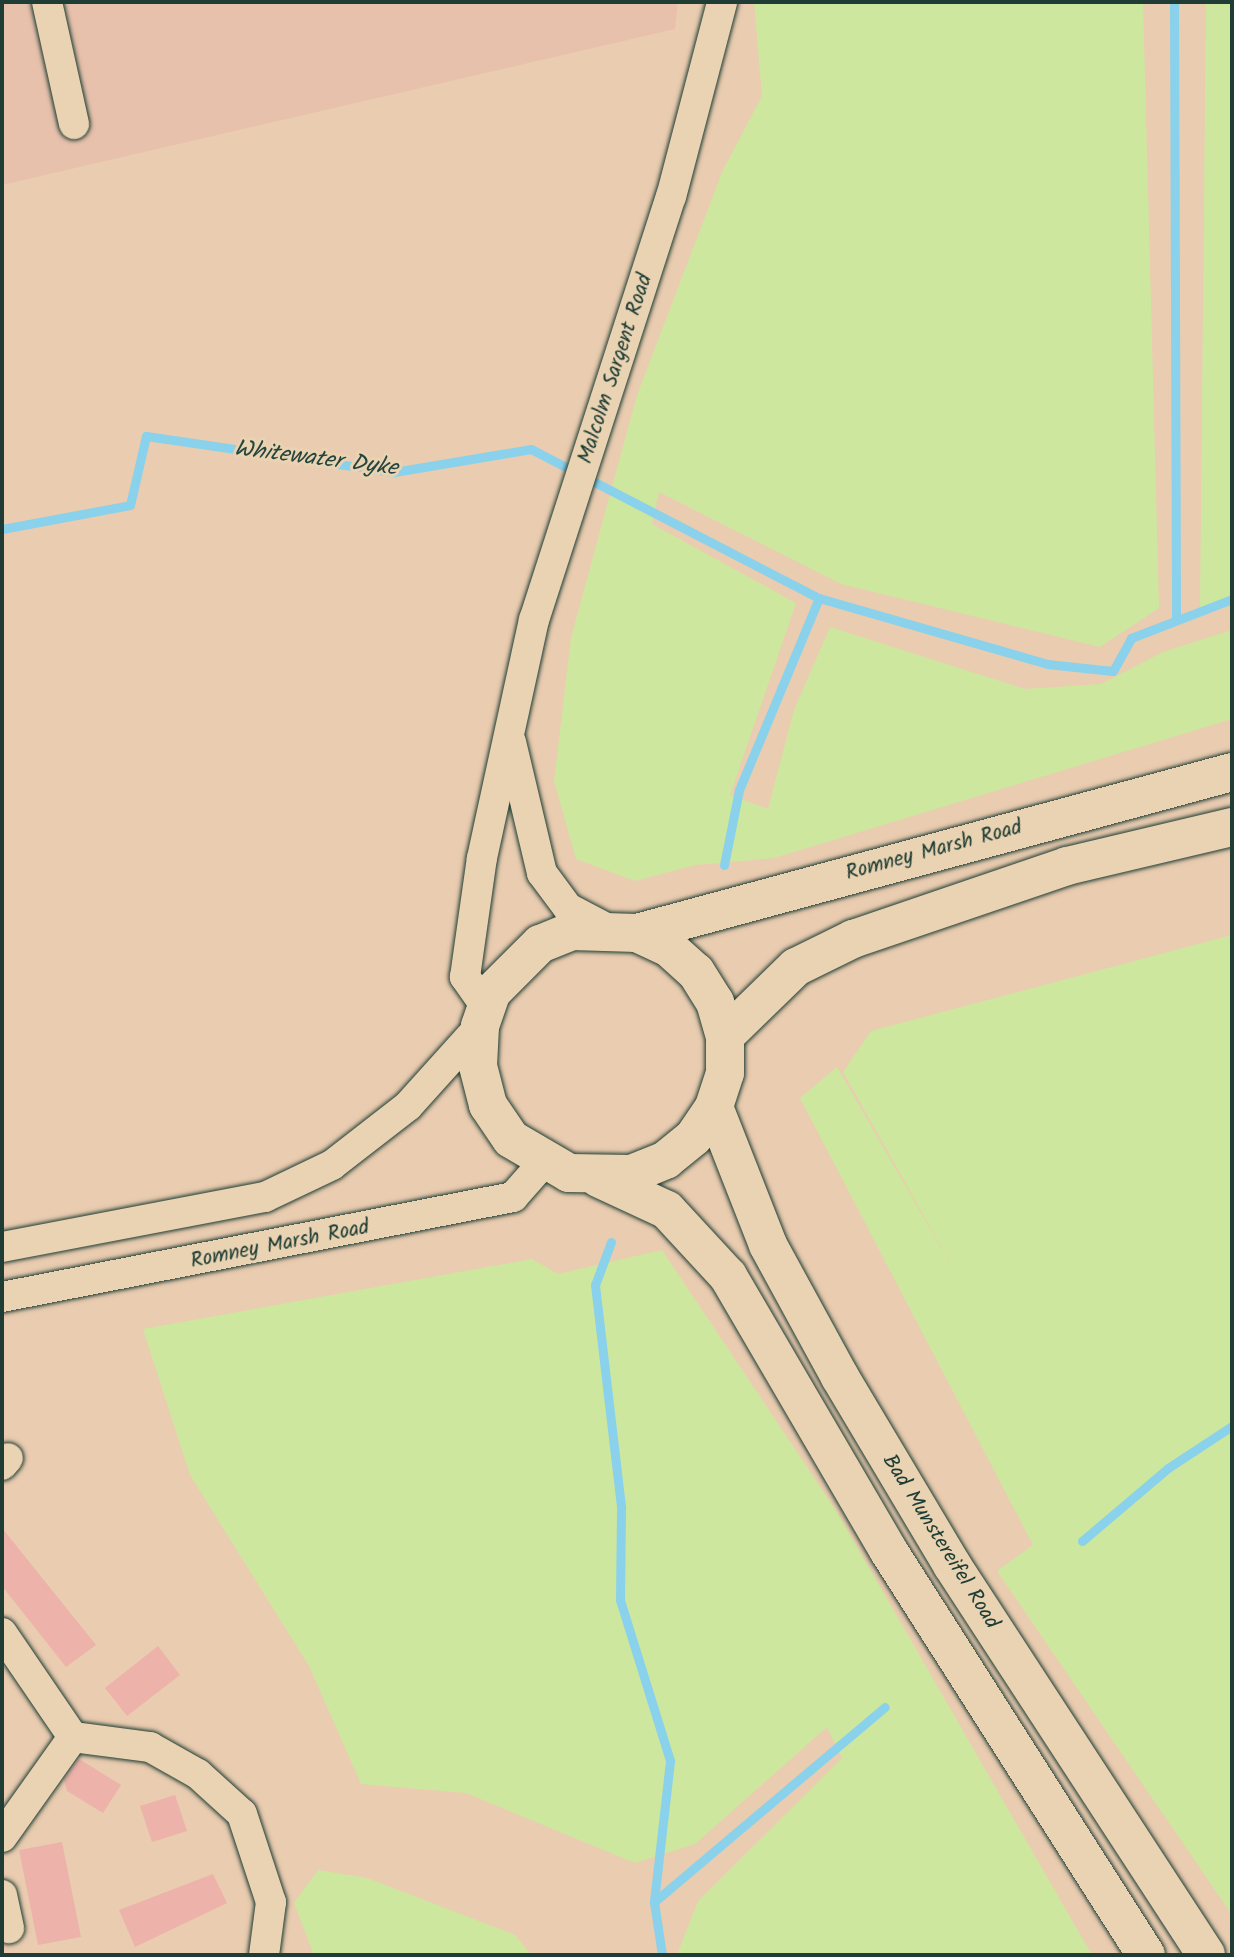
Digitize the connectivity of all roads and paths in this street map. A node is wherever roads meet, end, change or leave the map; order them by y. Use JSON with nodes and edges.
{"nodes":[{"id":1,"x":47,"y":2,"type":"edge"},
{"id":2,"x":722,"y":2,"type":"edge"},
{"id":3,"x":74,"y":124,"type":"dead end"},
{"id":4,"x":509,"y":735,"type":"junction"},
{"id":5,"x":1232,"y":772,"type":"edge"},
{"id":6,"x":1232,"y":827,"type":"edge"},
{"id":7,"x":621,"y":931,"type":"junction"},
{"id":8,"x":483,"y":1016,"type":"junction"},
{"id":9,"x":725,"y":1036,"type":"junction"},
{"id":10,"x":714,"y":1107,"type":"junction"},
{"id":11,"x":543,"y":1163,"type":"junction"},
{"id":12,"x":596,"y":1177,"type":"junction"},
{"id":13,"x":2,"y":1247,"type":"edge"},
{"id":14,"x":2,"y":1297,"type":"edge"},
{"id":15,"x":2,"y":1633,"type":"edge"},
{"id":16,"x":73,"y":1737,"type":"junction"},
{"id":17,"x":2,"y":1837,"type":"edge"},
{"id":18,"x":2,"y":1895,"type":"edge"},
{"id":19,"x":9,"y":1928,"type":"dead end"},
{"id":20,"x":264,"y":1955,"type":"edge"},
{"id":21,"x":1146,"y":1955,"type":"edge"},
{"id":22,"x":1206,"y":1955,"type":"edge"}],
"edges":[{"from":1,"to":3,"type":"street"},
{"from":2,"to":4,"type":"street","name":"Malcolm Sargent Road"},
{"from":4,"to":7,"type":"street","name":"Malcolm Sargent Road"},
{"from":4,"to":8,"type":"street","name":"Malcolm Sargent Road"},
{"from":5,"to":7,"type":"main road","name":"Romney Marsh Road"},
{"from":6,"to":9,"type":"main road"},
{"from":7,"to":8,"type":"main road"},
{"from":7,"to":9,"type":"main road"},
{"from":8,"to":11,"type":"main road"},
{"from":8,"to":13,"type":"street"},
{"from":9,"to":10,"type":"main road"},
{"from":10,"to":12,"type":"main road"},
{"from":10,"to":22,"type":"main road","name":"Bad Munstereifel Road"},
{"from":11,"to":12,"type":"main road"},
{"from":11,"to":14,"type":"street","name":"Romney Marsh Road"},
{"from":12,"to":21,"type":"main road"},
{"from":15,"to":16,"type":"street"},
{"from":16,"to":17,"type":"street"},
{"from":16,"to":20,"type":"street"},
{"from":18,"to":19,"type":"street"}]}
